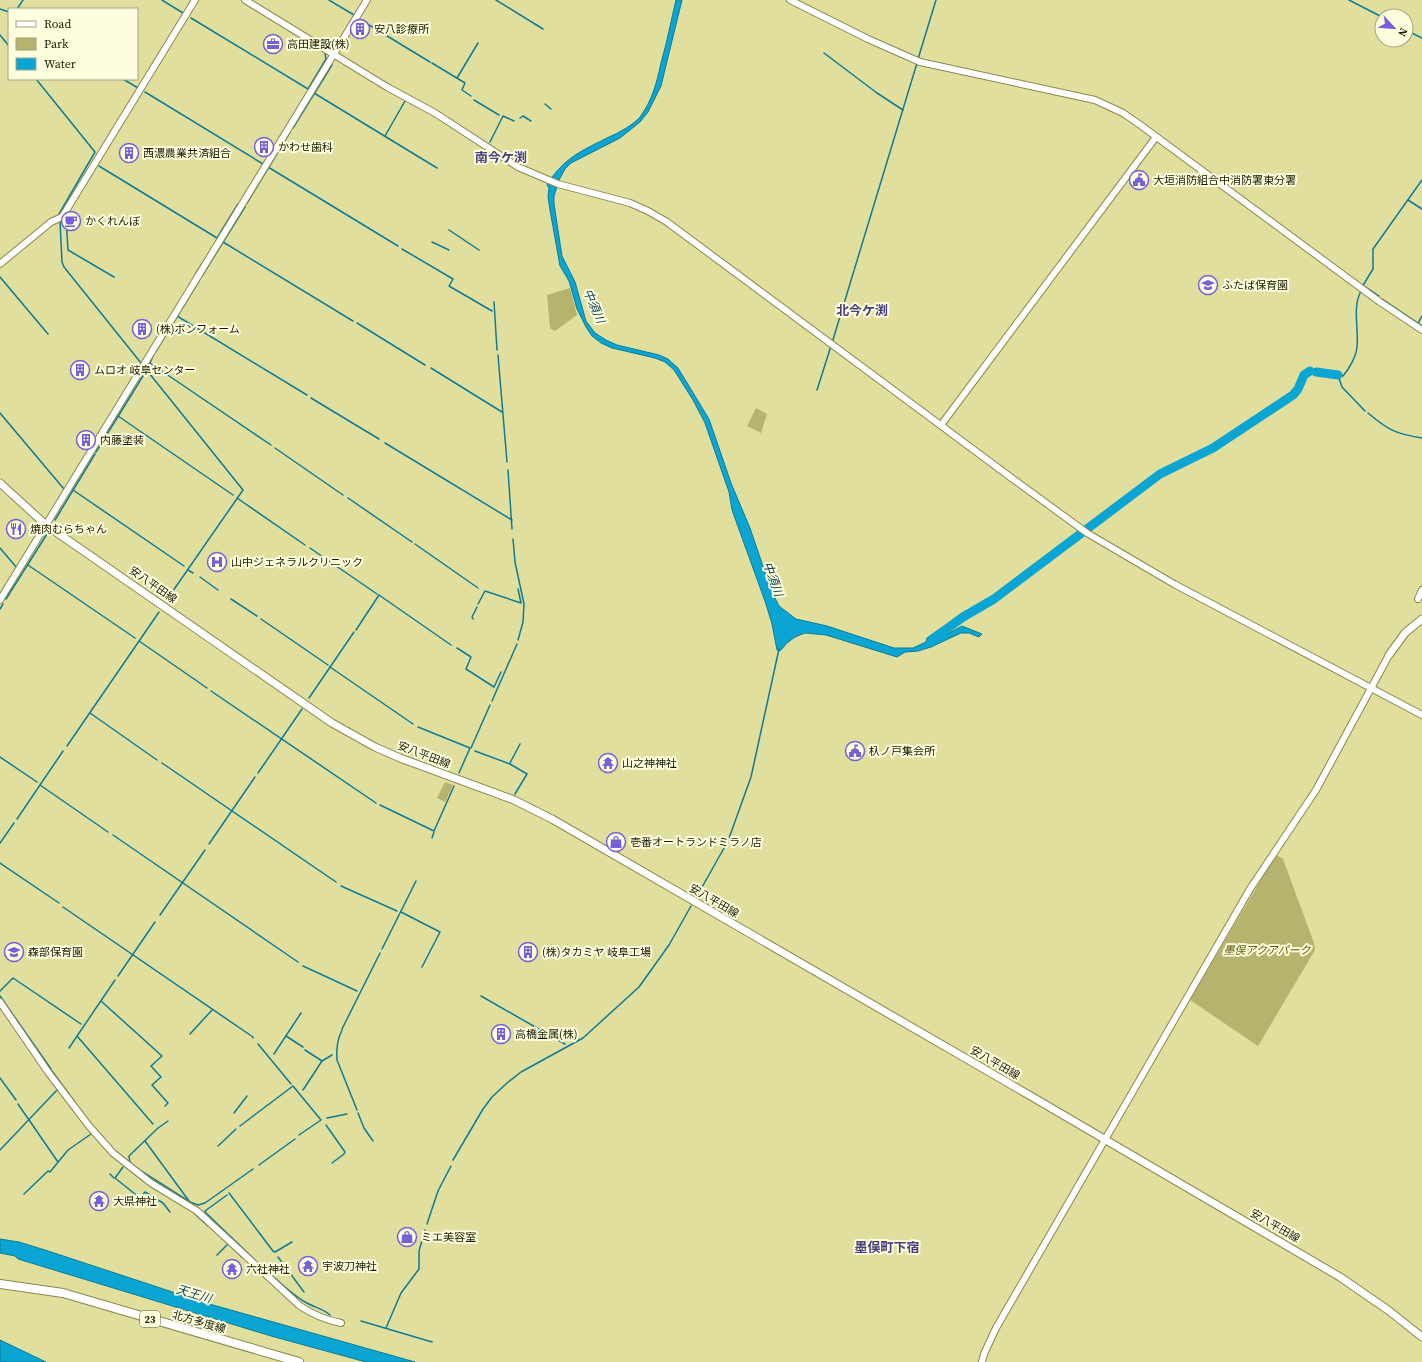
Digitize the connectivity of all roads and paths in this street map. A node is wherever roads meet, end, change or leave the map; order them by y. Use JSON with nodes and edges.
{"nodes":[{"id":1,"x":195,"y":0,"type":"edge"},
{"id":2,"x":245,"y":0,"type":"edge"},
{"id":3,"x":367,"y":0,"type":"edge"},
{"id":4,"x":790,"y":0,"type":"edge"},
{"id":5,"x":334,"y":54,"type":"junction"},
{"id":6,"x":1156,"y":137,"type":"junction"},
{"id":7,"x":0,"y":264,"type":"edge"},
{"id":8,"x":1422,"y":330,"type":"edge"},
{"id":9,"x":941,"y":425,"type":"junction"},
{"id":10,"x":0,"y":483,"type":"edge"},
{"id":11,"x":46,"y":525,"type":"junction"},
{"id":12,"x":1422,"y":590,"type":"edge"},
{"id":13,"x":1418,"y":599,"type":"dead end"},
{"id":14,"x":0,"y":600,"type":"edge"},
{"id":15,"x":1422,"y":619,"type":"edge"},
{"id":16,"x":1388,"y":655,"type":"joint"},
{"id":17,"x":1370,"y":688,"type":"junction"},
{"id":18,"x":1422,"y":715,"type":"edge"},
{"id":19,"x":0,"y":1002,"type":"edge"},
{"id":20,"x":1106,"y":1140,"type":"junction"},
{"id":21,"x":0,"y":1284,"type":"edge"},
{"id":22,"x":341,"y":1323,"type":"dead end"},
{"id":23,"x":1422,"y":1337,"type":"edge"},
{"id":24,"x":299,"y":1362,"type":"edge"},
{"id":25,"x":982,"y":1362,"type":"edge"}],
"edges":[{"from":1,"to":7,"type":"street"},
{"from":2,"to":5,"type":"street"},
{"from":3,"to":5,"type":"street"},
{"from":4,"to":6,"type":"street"},
{"from":5,"to":9,"type":"street"},
{"from":5,"to":11,"type":"street"},
{"from":6,"to":8,"type":"street"},
{"from":6,"to":9,"type":"street"},
{"from":9,"to":17,"type":"street"},
{"from":10,"to":11,"type":"main road","name":"安八平田線"},
{"from":11,"to":14,"type":"street"},
{"from":11,"to":20,"type":"main road","name":"安八平田線"},
{"from":12,"to":13,"type":"street"},
{"from":15,"to":16,"type":"main road"},
{"from":16,"to":17,"type":"street"},
{"from":17,"to":18,"type":"street"},
{"from":17,"to":20,"type":"street"},
{"from":19,"to":22,"type":"street"},
{"from":20,"to":23,"type":"main road","name":"安八平田線"},
{"from":20,"to":25,"type":"street"},
{"from":21,"to":24,"type":"main road","name":"北方多度線","number":"23"}]}
